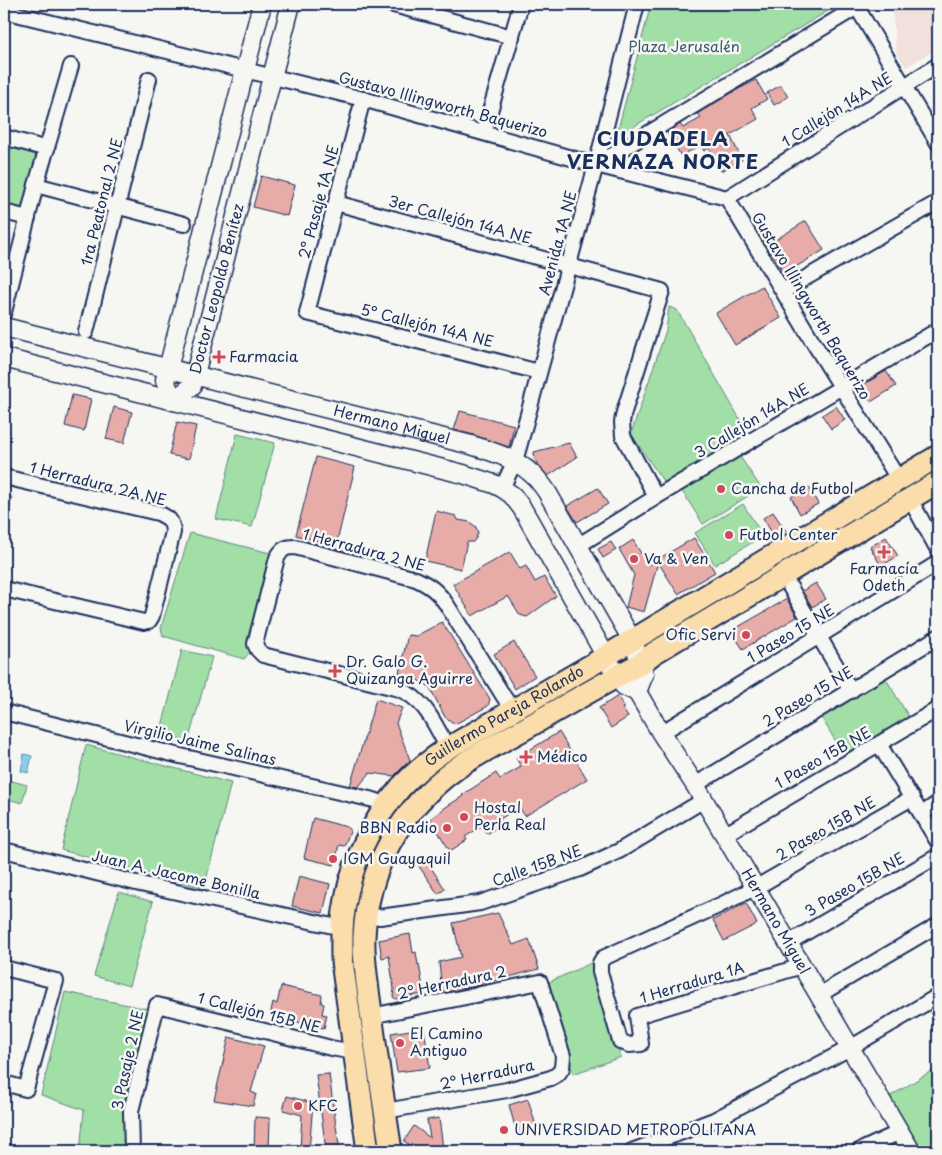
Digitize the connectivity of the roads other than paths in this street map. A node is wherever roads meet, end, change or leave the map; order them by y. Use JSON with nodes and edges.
{"nodes":[{"id":1,"x":262,"y":4,"type":"edge"},
{"id":2,"x":291,"y":4,"type":"edge"},
{"id":3,"x":390,"y":4,"type":"edge"},
{"id":4,"x":521,"y":4,"type":"edge"},
{"id":5,"x":638,"y":4,"type":"edge"},
{"id":6,"x":856,"y":6,"type":"edge"},
{"id":7,"x":4,"y":11,"type":"edge"},
{"id":8,"x":512,"y":37,"type":"junction"},
{"id":9,"x":938,"y":65,"type":"edge"},
{"id":10,"x":71,"y":66,"type":"dead end"},
{"id":11,"x":245,"y":71,"type":"junction"},
{"id":12,"x":272,"y":78,"type":"junction"},
{"id":13,"x":149,"y":79,"type":"dead end"},
{"id":14,"x":905,"y":86,"type":"junction"},
{"id":15,"x":363,"y":99,"type":"junction"},
{"id":16,"x":484,"y":132,"type":"junction"},
{"id":17,"x":4,"y":137,"type":"edge"},
{"id":18,"x":938,"y":143,"type":"edge"},
{"id":19,"x":47,"y":148,"type":"junction"},
{"id":20,"x":596,"y":164,"type":"junction"},
{"id":21,"x":36,"y":185,"type":"junction"},
{"id":22,"x":727,"y":198,"type":"junction"},
{"id":23,"x":938,"y":202,"type":"edge"},
{"id":24,"x":336,"y":203,"type":"junction"},
{"id":25,"x":118,"y":206,"type":"junction"},
{"id":26,"x":4,"y":212,"type":"edge"},
{"id":27,"x":28,"y":218,"type":"junction"},
{"id":28,"x":184,"y":224,"type":"dead end"},
{"id":29,"x":568,"y":266,"type":"junction"},
{"id":30,"x":783,"y":290,"type":"junction"},
{"id":31,"x":4,"y":312,"type":"edge"},
{"id":32,"x":307,"y":313,"type":"joint"},
{"id":33,"x":4,"y":327,"type":"edge"},
{"id":34,"x":938,"y":330,"type":"edge"},
{"id":35,"x":86,"y":332,"type":"dead end"},
{"id":36,"x":4,"y":358,"type":"edge"},
{"id":37,"x":168,"y":369,"type":"junction"},
{"id":38,"x":539,"y":372,"type":"junction"},
{"id":39,"x":195,"y":376,"type":"junction"},
{"id":40,"x":841,"y":387,"type":"junction"},
{"id":41,"x":173,"y":400,"type":"junction"},
{"id":42,"x":935,"y":458,"type":"edge"},
{"id":43,"x":515,"y":461,"type":"junction"},
{"id":44,"x":4,"y":477,"type":"edge"},
{"id":45,"x":898,"y":480,"type":"junction"},
{"id":46,"x":938,"y":482,"type":"edge"},
{"id":47,"x":502,"y":488,"type":"junction"},
{"id":48,"x":656,"y":497,"type":"junction"},
{"id":49,"x":910,"y":499,"type":"junction"},
{"id":50,"x":584,"y":542,"type":"dead end"},
{"id":51,"x":938,"y":550,"type":"edge"},
{"id":52,"x":938,"y":563,"type":"edge"},
{"id":53,"x":783,"y":576,"type":"junction"},
{"id":54,"x":4,"y":589,"type":"edge"},
{"id":55,"x":818,"y":637,"type":"junction"},
{"id":56,"x":938,"y":637,"type":"edge"},
{"id":57,"x":632,"y":640,"type":"junction"},
{"id":58,"x":606,"y":656,"type":"junction"},
{"id":59,"x":642,"y":663,"type":"junction"},
{"id":60,"x":617,"y":676,"type":"junction"},
{"id":61,"x":851,"y":690,"type":"junction"},
{"id":62,"x":637,"y":692,"type":"junction"},
{"id":63,"x":938,"y":709,"type":"edge"},
{"id":64,"x":513,"y":710,"type":"junction"},
{"id":65,"x":4,"y":712,"type":"edge"},
{"id":66,"x":661,"y":733,"type":"junction"},
{"id":67,"x":879,"y":744,"type":"junction"},
{"id":68,"x":448,"y":748,"type":"junction"},
{"id":69,"x":699,"y":793,"type":"junction"},
{"id":70,"x":912,"y":798,"type":"junction"},
{"id":71,"x":938,"y":803,"type":"edge"},
{"id":72,"x":388,"y":806,"type":"junction"},
{"id":73,"x":922,"y":814,"type":"junction"},
{"id":74,"x":724,"y":834,"type":"junction"},
{"id":75,"x":938,"y":842,"type":"edge"},
{"id":76,"x":4,"y":850,"type":"edge"},
{"id":77,"x":938,"y":856,"type":"edge"},
{"id":78,"x":756,"y":888,"type":"junction"},
{"id":79,"x":366,"y":915,"type":"junction"},
{"id":80,"x":938,"y":925,"type":"edge"},
{"id":81,"x":342,"y":928,"type":"junction"},
{"id":82,"x":788,"y":943,"type":"junction"},
{"id":83,"x":802,"y":966,"type":"junction"},
{"id":84,"x":4,"y":968,"type":"edge"},
{"id":85,"x":540,"y":982,"type":"joint"},
{"id":86,"x":819,"y":996,"type":"junction"},
{"id":87,"x":938,"y":996,"type":"edge"},
{"id":88,"x":156,"y":1005,"type":"joint"},
{"id":89,"x":372,"y":1016,"type":"junction"},
{"id":90,"x":850,"y":1048,"type":"junction"},
{"id":91,"x":354,"y":1052,"type":"junction"},
{"id":92,"x":4,"y":1083,"type":"edge"},
{"id":93,"x":385,"y":1111,"type":"junction"},
{"id":94,"x":900,"y":1132,"type":"junction"},
{"id":95,"x":132,"y":1151,"type":"edge"},
{"id":96,"x":368,"y":1151,"type":"edge"},
{"id":97,"x":391,"y":1151,"type":"edge"},
{"id":98,"x":632,"y":1151,"type":"edge"},
{"id":99,"x":859,"y":1151,"type":"edge"},
{"id":100,"x":911,"y":1151,"type":"edge"}],
"edges":[{"from":1,"to":11,"type":"street","name":"Doctor Leopoldo Benítez"},
{"from":2,"to":12,"type":"street","name":"Doctor Leopoldo Benítez"},
{"from":3,"to":8,"type":"street"},
{"from":4,"to":8,"type":"street"},
{"from":5,"to":20,"type":"street","name":"Avenida 1A NE"},
{"from":6,"to":14,"type":"street"},
{"from":6,"to":20,"type":"street"},
{"from":7,"to":11,"type":"street","name":"Gustavo Illingworth Baquerizo"},
{"from":8,"to":16,"type":"street"},
{"from":9,"to":14,"type":"street","name":"1 Callejón 14A NE"},
{"from":10,"to":19,"type":"street"},
{"from":11,"to":12,"type":"street","name":"Gustavo Illingworth Baquerizo"},
{"from":11,"to":37,"type":"street","name":"Doctor Leopoldo Benítez"},
{"from":12,"to":15,"type":"street","name":"Gustavo Illingworth Baquerizo"},
{"from":12,"to":39,"type":"street","name":"Doctor Leopoldo Benítez"},
{"from":13,"to":25,"type":"street","name":"1ra Peatonal 2 NE"},
{"from":14,"to":18,"type":"street"},
{"from":14,"to":22,"type":"street","name":"1 Callejón 14A NE"},
{"from":15,"to":16,"type":"street","name":"Gustavo Illingworth Baquerizo"},
{"from":15,"to":24,"type":"street","name":"2° Pasaje 1A NE"},
{"from":16,"to":20,"type":"street","name":"Gustavo Illingworth Baquerizo"},
{"from":17,"to":19,"type":"street"},
{"from":19,"to":21,"type":"street"},
{"from":20,"to":22,"type":"street","name":"Gustavo Illingworth Baquerizo"},
{"from":20,"to":29,"type":"street","name":"Avenida 1A NE"},
{"from":21,"to":25,"type":"street"},
{"from":21,"to":27,"type":"street"},
{"from":22,"to":30,"type":"street","name":"Gustavo Illingworth Baquerizo"},
{"from":23,"to":30,"type":"street"},
{"from":24,"to":29,"type":"street","name":"3er Callejón 14A NE"},
{"from":24,"to":32,"type":"street","name":"2° Pasaje 1A NE"},
{"from":25,"to":28,"type":"street"},
{"from":25,"to":35,"type":"street","name":"1ra Peatonal 2 NE"},
{"from":26,"to":27,"type":"street"},
{"from":27,"to":31,"type":"street"},
{"from":29,"to":38,"type":"street","name":"Avenida 1A NE"},
{"from":29,"to":48,"type":"street","name":"3er Callejón 14A NE"},
{"from":30,"to":40,"type":"street","name":"Gustavo Illingworth Baquerizo"},
{"from":32,"to":38,"type":"street","name":"5° Callejón 14A NE"},
{"from":33,"to":37,"type":"street","name":"Hermano Miguel"},
{"from":34,"to":40,"type":"street","name":"3 Callejón 14A NE"},
{"from":36,"to":41,"type":"street","name":"Hermano Miguel"},
{"from":37,"to":39,"type":"street","name":"Hermano Miguel"},
{"from":37,"to":41,"type":"street","name":"Doctor Leopoldo Benítez"},
{"from":38,"to":43,"type":"street","name":"Avenida 1A NE"},
{"from":39,"to":41,"type":"street","name":"Doctor Leopoldo Benítez"},
{"from":39,"to":43,"type":"street","name":"Hermano Miguel"},
{"from":40,"to":45,"type":"street","name":"Gustavo Illingworth Baquerizo"},
{"from":40,"to":48,"type":"street","name":"3 Callejón 14A NE"},
{"from":41,"to":47,"type":"street","name":"Hermano Miguel"},
{"from":42,"to":45,"type":"main road","name":"Guillermo Pareja Rolando"},
{"from":43,"to":47,"type":"street","name":"Avenida 1A NE"},
{"from":43,"to":57,"type":"street","name":"Hermano Miguel"},
{"from":44,"to":54,"type":"street","name":"1 Herradura 2A NE"},
{"from":45,"to":57,"type":"main road","name":"Guillermo Pareja Rolando"},
{"from":46,"to":49,"type":"main road","name":"Guillermo Pareja Rolando"},
{"from":47,"to":58,"type":"street","name":"Hermano Miguel"},
{"from":48,"to":50,"type":"street","name":"3 Callejón 14A NE"},
{"from":49,"to":51,"type":"street"},
{"from":49,"to":53,"type":"main road","name":"Guillermo Pareja Rolando"},
{"from":52,"to":55,"type":"street","name":"1 Paseo 15 NE"},
{"from":53,"to":55,"type":"street"},
{"from":53,"to":59,"type":"main road","name":"Guillermo Pareja Rolando"},
{"from":55,"to":61,"type":"street"},
{"from":55,"to":66,"type":"street","name":"1 Paseo 15 NE"},
{"from":56,"to":61,"type":"street","name":"2 Paseo 15 NE"},
{"from":57,"to":58,"type":"main road","name":"Guillermo Pareja Rolando"},
{"from":57,"to":59,"type":"street","name":"Hermano Miguel"},
{"from":58,"to":60,"type":"street","name":"Hermano Miguel"},
{"from":58,"to":64,"type":"main road","name":"Guillermo Pareja Rolando"},
{"from":59,"to":60,"type":"main road","name":"Guillermo Pareja Rolando"},
{"from":59,"to":62,"type":"street"},
{"from":60,"to":62,"type":"street","name":"Hermano Miguel"},
{"from":60,"to":79,"type":"main road","name":"Guillermo Pareja Rolando"},
{"from":61,"to":69,"type":"street","name":"2 Paseo 15 NE"},
{"from":62,"to":66,"type":"street","name":"Hermano Miguel"},
{"from":63,"to":67,"type":"street","name":"1 Paseo 15B NE"},
{"from":64,"to":68,"type":"main road","name":"Guillermo Pareja Rolando"},
{"from":64,"to":68,"type":"street","name":"1 Herradura 2 NE"},
{"from":65,"to":72,"type":"street","name":"Virgilio Jaime Salinas"},
{"from":66,"to":69,"type":"street","name":"Hermano Miguel"},
{"from":67,"to":70,"type":"street"},
{"from":67,"to":74,"type":"street","name":"1 Paseo 15B NE"},
{"from":68,"to":72,"type":"main road","name":"Guillermo Pareja Rolando"},
{"from":69,"to":74,"type":"street","name":"Hermano Miguel"},
{"from":69,"to":79,"type":"street","name":"Calle 15B NE"},
{"from":70,"to":73,"type":"street"},
{"from":70,"to":78,"type":"street","name":"2 Paseo 15B NE"},
{"from":71,"to":73,"type":"street"},
{"from":72,"to":81,"type":"main road","name":"Guillermo Pareja Rolando"},
{"from":73,"to":75,"type":"street"},
{"from":74,"to":78,"type":"street","name":"Hermano Miguel"},
{"from":76,"to":81,"type":"street","name":"Juan A. Jacome Bonilla"},
{"from":77,"to":82,"type":"street","name":"3 Paseo 15B NE"},
{"from":78,"to":82,"type":"street","name":"Hermano Miguel"},
{"from":78,"to":83,"type":"street","name":"1 Herradura 1A"},
{"from":79,"to":89,"type":"main road","name":"Guillermo Pareja Rolando"},
{"from":80,"to":86,"type":"street"},
{"from":81,"to":91,"type":"main road","name":"Guillermo Pareja Rolando"},
{"from":82,"to":83,"type":"street","name":"Hermano Miguel"},
{"from":83,"to":86,"type":"street","name":"Hermano Miguel"},
{"from":84,"to":92,"type":"street"},
{"from":85,"to":89,"type":"street","name":"2° Herradura 2"},
{"from":85,"to":93,"type":"street","name":"2° Herradura"},
{"from":86,"to":90,"type":"street","name":"Hermano Miguel"},
{"from":87,"to":90,"type":"street"},
{"from":88,"to":91,"type":"street","name":"1 Callejón 15B NE"},
{"from":88,"to":95,"type":"street","name":"3 Pasaje 2 NE"},
{"from":89,"to":93,"type":"main road","name":"Guillermo Pareja Rolando"},
{"from":90,"to":94,"type":"street","name":"Hermano Miguel"},
{"from":90,"to":98,"type":"street"},
{"from":91,"to":96,"type":"main road","name":"Guillermo Pareja Rolando"},
{"from":93,"to":97,"type":"main road","name":"Guillermo Pareja Rolando"},
{"from":94,"to":99,"type":"street"},
{"from":94,"to":100,"type":"street","name":"Hermano Miguel"}]}
